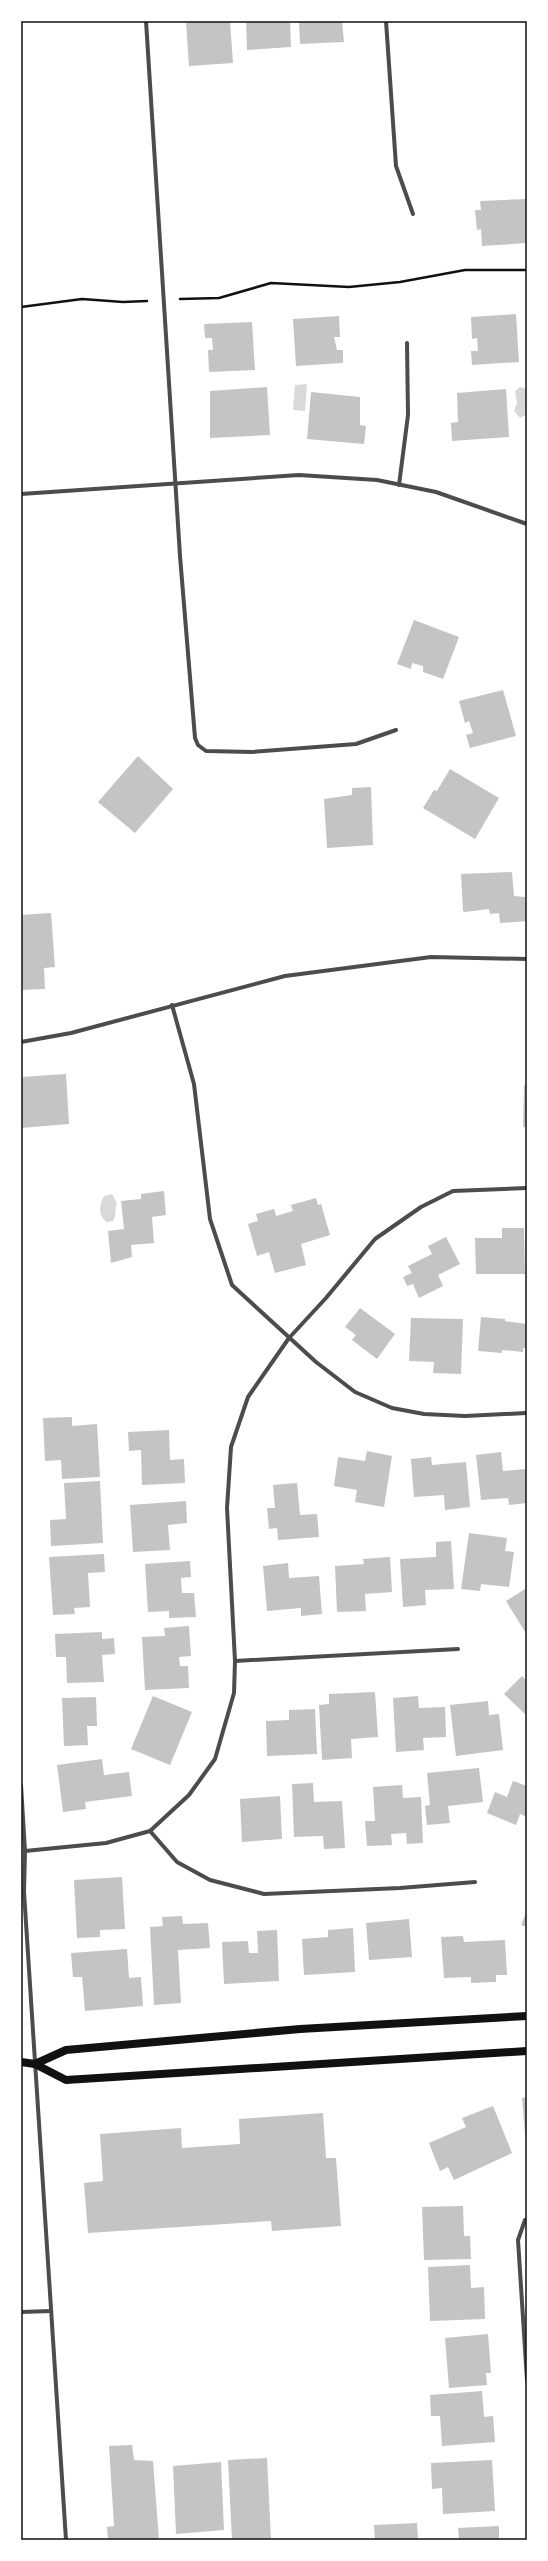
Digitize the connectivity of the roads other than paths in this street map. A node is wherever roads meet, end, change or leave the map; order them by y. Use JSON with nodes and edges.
{"nodes":[{"id":1,"x":146,"y":21,"type":"edge"},
{"id":2,"x":386,"y":21,"type":"edge"},
{"id":3,"x":413,"y":214,"type":"dead end"},
{"id":4,"x":407,"y":343,"type":"dead end"},
{"id":5,"x":176,"y":485,"type":"junction"},
{"id":6,"x":399,"y":486,"type":"junction"},
{"id":7,"x":21,"y":494,"type":"edge"},
{"id":8,"x":527,"y":524,"type":"edge"},
{"id":9,"x":396,"y":730,"type":"dead end"},
{"id":10,"x":527,"y":959,"type":"edge"},
{"id":11,"x":172,"y":1005,"type":"junction"},
{"id":12,"x":21,"y":1042,"type":"edge"},
{"id":13,"x":527,"y":1188,"type":"edge"},
{"id":14,"x":289,"y":1338,"type":"junction"},
{"id":15,"x":526,"y":1413,"type":"edge"},
{"id":16,"x":458,"y":1649,"type":"dead end"},
{"id":17,"x":235,"y":1661,"type":"junction"},
{"id":18,"x":21,"y":1785,"type":"edge"},
{"id":19,"x":150,"y":1831,"type":"junction"},
{"id":20,"x":25,"y":1851,"type":"junction"},
{"id":21,"x":475,"y":1882,"type":"dead end"},
{"id":22,"x":527,"y":2016,"type":"edge"},
{"id":23,"x":527,"y":2051,"type":"edge"},
{"id":24,"x":21,"y":2062,"type":"edge"},
{"id":25,"x":35,"y":2064,"type":"junction"},
{"id":26,"x":526,"y":2220,"type":"edge"},
{"id":27,"x":51,"y":2311,"type":"junction"},
{"id":28,"x":21,"y":2312,"type":"edge"},
{"id":29,"x":527,"y":2380,"type":"edge"},
{"id":30,"x":66,"y":2540,"type":"edge"}],
"edges":[{"from":1,"to":5,"type":"street"},
{"from":2,"to":3,"type":"street"},
{"from":4,"to":6,"type":"street"},
{"from":5,"to":6,"type":"street"},
{"from":5,"to":7,"type":"street"},
{"from":5,"to":9,"type":"street"},
{"from":6,"to":8,"type":"street"},
{"from":10,"to":11,"type":"street"},
{"from":11,"to":12,"type":"street"},
{"from":11,"to":14,"type":"street"},
{"from":13,"to":14,"type":"street"},
{"from":14,"to":15,"type":"street"},
{"from":14,"to":17,"type":"street"},
{"from":16,"to":17,"type":"street"},
{"from":17,"to":19,"type":"street"},
{"from":18,"to":20,"type":"street"},
{"from":19,"to":20,"type":"street"},
{"from":19,"to":21,"type":"street"},
{"from":20,"to":25,"type":"street"},
{"from":22,"to":25,"type":"main road"},
{"from":23,"to":25,"type":"main road"},
{"from":24,"to":25,"type":"main road"},
{"from":25,"to":27,"type":"street"},
{"from":26,"to":29,"type":"street"},
{"from":27,"to":28,"type":"street"},
{"from":27,"to":30,"type":"street"}]}
